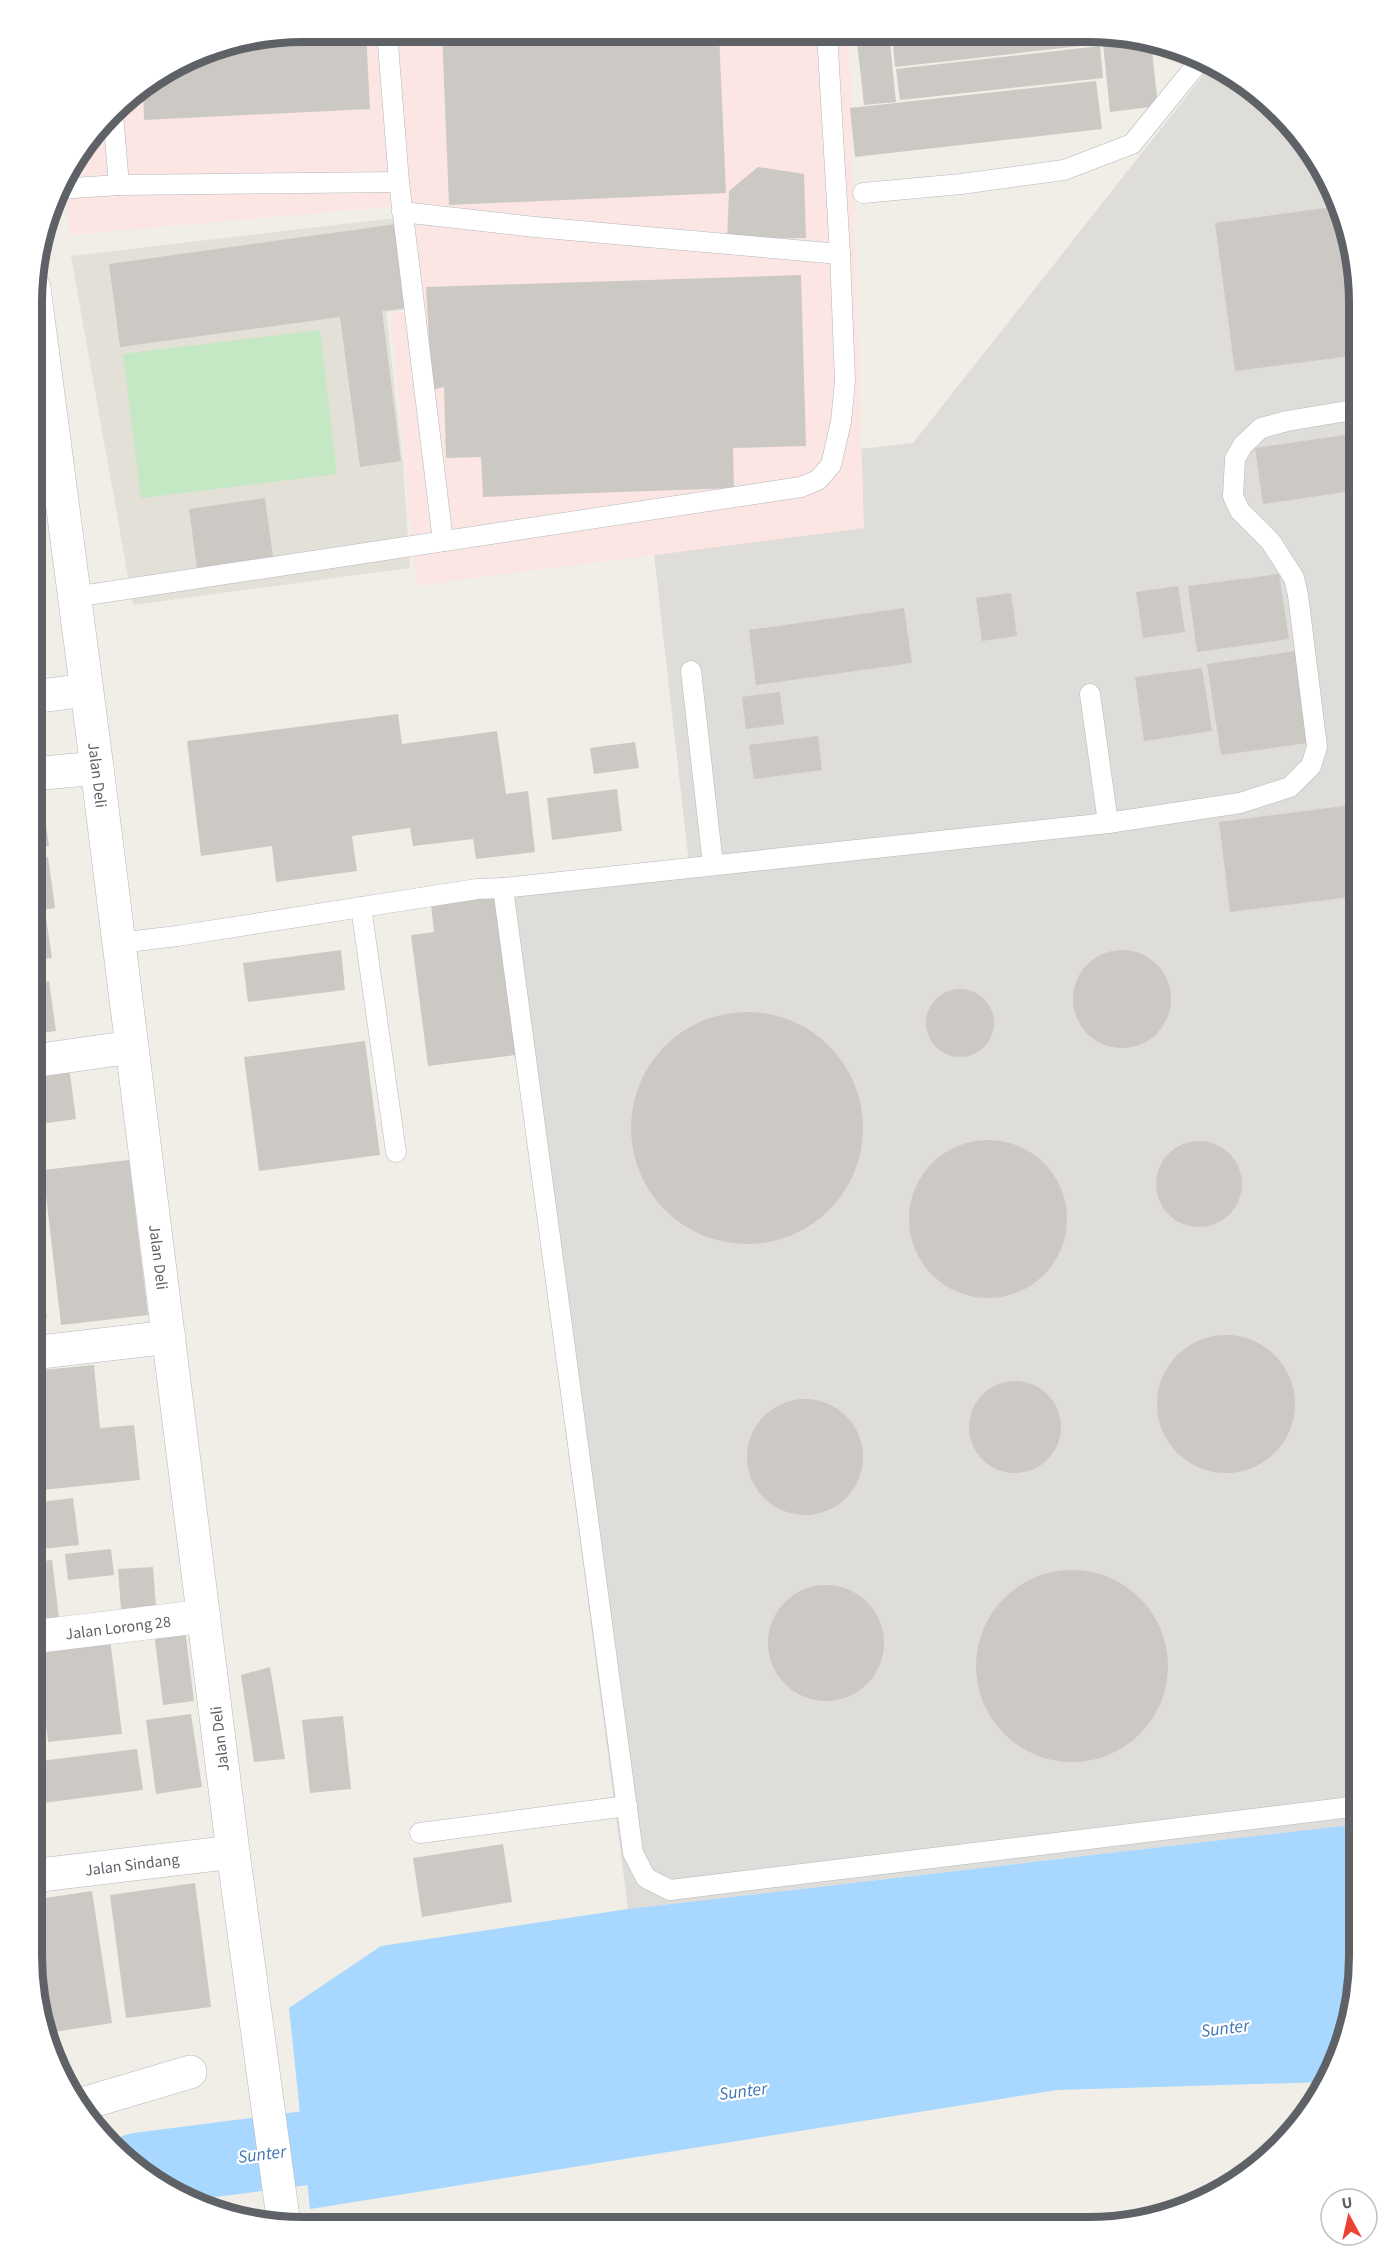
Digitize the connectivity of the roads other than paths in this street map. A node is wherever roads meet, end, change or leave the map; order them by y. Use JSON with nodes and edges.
{"nodes":[{"id":1,"x":388,"y":42,"type":"edge"},
{"id":2,"x":828,"y":42,"type":"edge"},
{"id":3,"x":1196,"y":66,"type":"edge"},
{"id":4,"x":113,"y":125,"type":"edge"},
{"id":5,"x":399,"y":182,"type":"junction"},
{"id":6,"x":119,"y":185,"type":"junction"},
{"id":7,"x":69,"y":188,"type":"edge"},
{"id":8,"x":863,"y":193,"type":"dead end"},
{"id":9,"x":402,"y":212,"type":"junction"},
{"id":10,"x":840,"y":254,"type":"junction"},
{"id":11,"x":42,"y":350,"type":"edge"},
{"id":12,"x":1349,"y":411,"type":"edge"},
{"id":13,"x":443,"y":541,"type":"junction"},
{"id":14,"x":74,"y":597,"type":"junction"},
{"id":15,"x":691,"y":671,"type":"dead end"},
{"id":16,"x":86,"y":690,"type":"junction"},
{"id":17,"x":1090,"y":694,"type":"dead end"},
{"id":18,"x":42,"y":696,"type":"edge"},
{"id":19,"x":97,"y":768,"type":"junction"},
{"id":20,"x":42,"y":773,"type":"edge"},
{"id":21,"x":1108,"y":823,"type":"junction"},
{"id":22,"x":713,"y":865,"type":"junction"},
{"id":23,"x":503,"y":888,"type":"junction"},
{"id":24,"x":361,"y":907,"type":"junction"},
{"id":25,"x":119,"y":943,"type":"junction"},
{"id":26,"x":132,"y":1047,"type":"junction"},
{"id":27,"x":42,"y":1060,"type":"edge"},
{"id":28,"x":396,"y":1152,"type":"dead end"},
{"id":29,"x":169,"y":1337,"type":"junction"},
{"id":30,"x":42,"y":1352,"type":"edge"},
{"id":31,"x":204,"y":1616,"type":"junction"},
{"id":32,"x":42,"y":1636,"type":"edge"},
{"id":33,"x":627,"y":1806,"type":"junction"},
{"id":34,"x":1349,"y":1807,"type":"edge"},
{"id":35,"x":420,"y":1833,"type":"dead end"},
{"id":36,"x":233,"y":1852,"type":"junction"},
{"id":37,"x":42,"y":1875,"type":"edge"},
{"id":38,"x":189,"y":2072,"type":"dead end"},
{"id":39,"x":87,"y":2103,"type":"edge"},
{"id":40,"x":283,"y":2216,"type":"edge"}],
"edges":[{"from":1,"to":5,"type":"lane"},
{"from":2,"to":10,"type":"lane"},
{"from":3,"to":8,"type":"lane"},
{"from":4,"to":6,"type":"lane"},
{"from":5,"to":6,"type":"lane"},
{"from":5,"to":9,"type":"lane"},
{"from":6,"to":7,"type":"lane"},
{"from":9,"to":10,"type":"lane"},
{"from":9,"to":13,"type":"lane"},
{"from":10,"to":13,"type":"lane"},
{"from":11,"to":14,"type":"street","name":"Jalan Deli"},
{"from":12,"to":21,"type":"lane"},
{"from":13,"to":14,"type":"lane"},
{"from":14,"to":16,"type":"street","name":"Jalan Deli"},
{"from":15,"to":22,"type":"lane"},
{"from":16,"to":18,"type":"street"},
{"from":16,"to":19,"type":"street","name":"Jalan Deli"},
{"from":17,"to":21,"type":"lane"},
{"from":19,"to":20,"type":"street"},
{"from":19,"to":25,"type":"street","name":"Jalan Deli"},
{"from":21,"to":22,"type":"lane"},
{"from":22,"to":23,"type":"lane"},
{"from":23,"to":24,"type":"lane"},
{"from":23,"to":33,"type":"lane"},
{"from":24,"to":25,"type":"lane"},
{"from":24,"to":28,"type":"lane"},
{"from":25,"to":26,"type":"street","name":"Jalan Deli"},
{"from":26,"to":27,"type":"street"},
{"from":26,"to":29,"type":"street","name":"Jalan Deli"},
{"from":29,"to":30,"type":"street"},
{"from":29,"to":31,"type":"street","name":"Jalan Deli"},
{"from":31,"to":32,"type":"street","name":"Jalan Lorong 28"},
{"from":31,"to":36,"type":"street","name":"Jalan Deli"},
{"from":33,"to":34,"type":"lane"},
{"from":33,"to":35,"type":"lane"},
{"from":36,"to":37,"type":"street","name":"Jalan Sindang"},
{"from":36,"to":40,"type":"street","name":"Jalan Deli"},
{"from":38,"to":39,"type":"street"}]}
